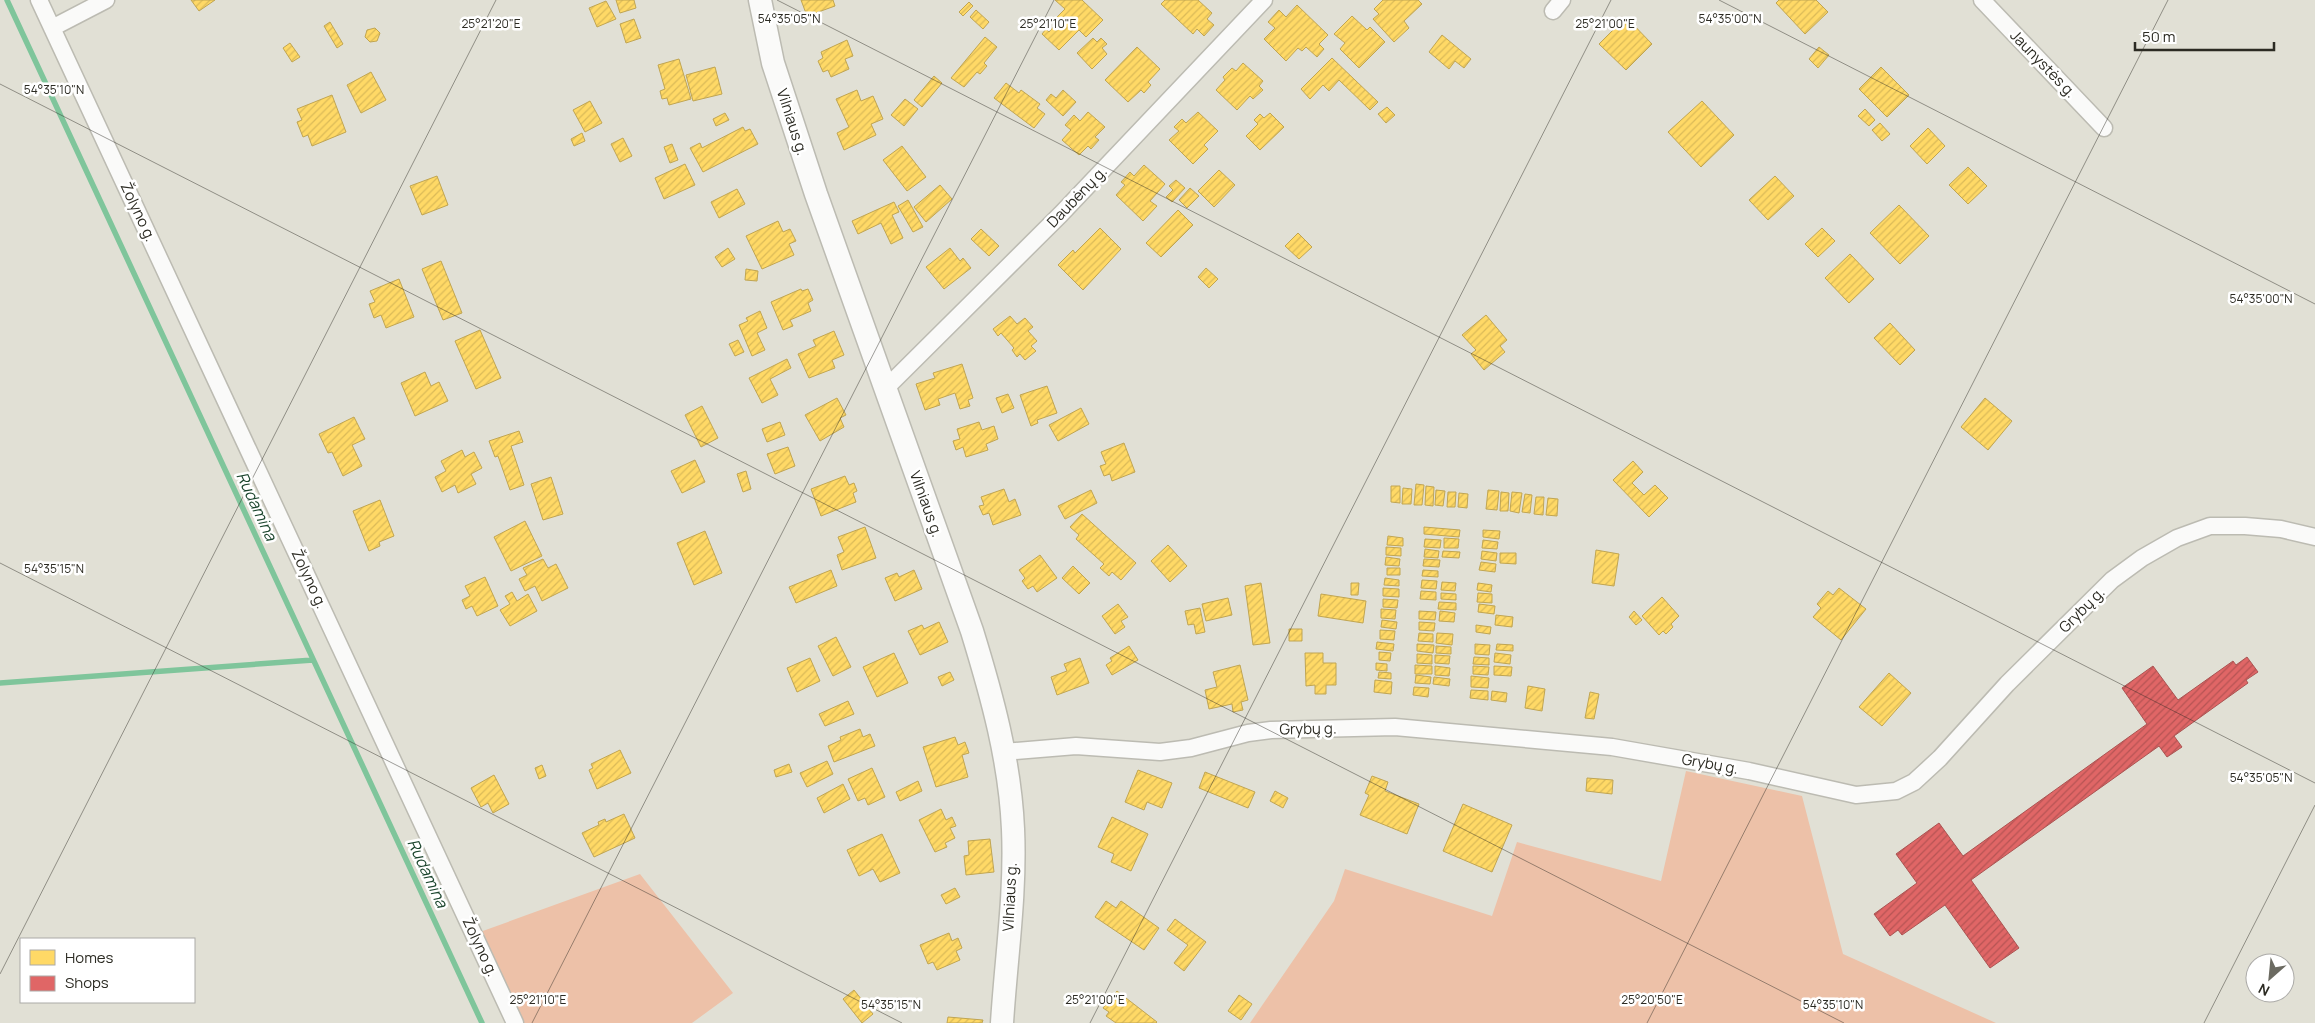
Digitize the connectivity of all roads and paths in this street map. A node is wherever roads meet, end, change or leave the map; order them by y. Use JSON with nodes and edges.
{"nodes":[{"id":1,"x":38,"y":0,"type":"edge"},
{"id":2,"x":106,"y":0,"type":"edge"},
{"id":3,"x":760,"y":0,"type":"edge"},
{"id":4,"x":1264,"y":0,"type":"edge"},
{"id":5,"x":1982,"y":0,"type":"edge"},
{"id":6,"x":52,"y":28,"type":"junction"},
{"id":7,"x":2104,"y":128,"type":"dead end"},
{"id":8,"x":885,"y":389,"type":"junction"},
{"id":9,"x":2315,"y":537,"type":"edge"},
{"id":10,"x":1004,"y":752,"type":"junction"},
{"id":11,"x":515,"y":1023,"type":"edge"},
{"id":12,"x":1002,"y":1023,"type":"edge"}],
"edges":[{"from":1,"to":6,"type":"street","name":"Žolyno g."},
{"from":2,"to":6,"type":"street"},
{"from":3,"to":8,"type":"main road","name":"Vilniaus g."},
{"from":4,"to":8,"type":"street","name":"Daubėnų g."},
{"from":5,"to":7,"type":"street","name":"Jaunystės g."},
{"from":6,"to":11,"type":"street","name":"Žolyno g."},
{"from":8,"to":10,"type":"main road","name":"Vilniaus g."},
{"from":9,"to":10,"type":"street","name":"Grybų g."},
{"from":10,"to":12,"type":"main road","name":"Vilniaus g."}]}
